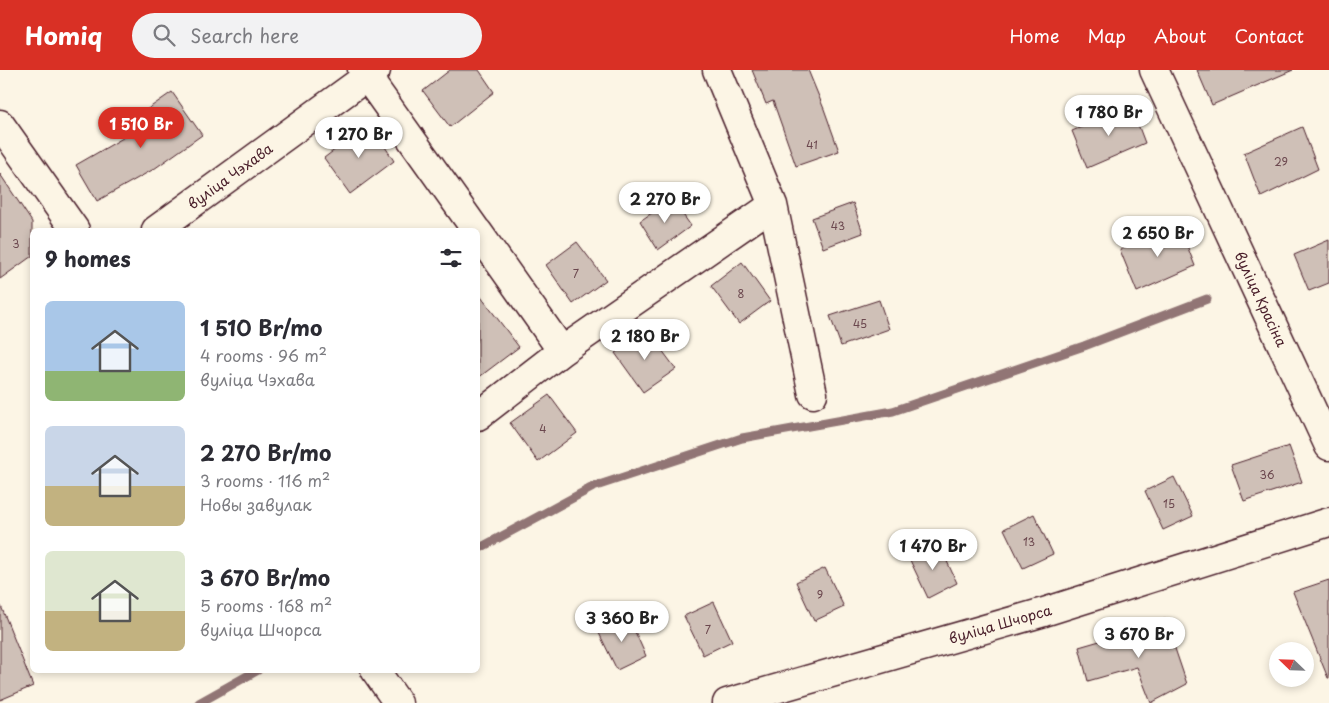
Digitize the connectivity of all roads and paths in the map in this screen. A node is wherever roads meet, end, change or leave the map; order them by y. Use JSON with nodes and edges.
{"nodes":[{"id":1,"x":717,"y":70,"type":"edge"},
{"id":2,"x":1154,"y":70,"type":"edge"},
{"id":3,"x":368,"y":72,"type":"edge"},
{"id":4,"x":0,"y":124,"type":"edge"},
{"id":5,"x":773,"y":205,"type":"junction"},
{"id":6,"x":73,"y":228,"type":"edge"},
{"id":7,"x":159,"y":228,"type":"edge"},
{"id":8,"x":475,"y":228,"type":"edge"},
{"id":9,"x":480,"y":235,"type":"edge"},
{"id":10,"x":562,"y":351,"type":"junction"},
{"id":11,"x":813,"y":394,"type":"dead end"},
{"id":12,"x":480,"y":414,"type":"edge"},
{"id":13,"x":1329,"y":446,"type":"edge"},
{"id":14,"x":1329,"y":522,"type":"edge"},
{"id":15,"x":377,"y":673,"type":"edge"},
{"id":16,"x":398,"y":703,"type":"edge"},
{"id":17,"x":726,"y":703,"type":"edge"}],
"edges":[{"from":1,"to":5,"type":"street"},
{"from":2,"to":13,"type":"street","name":"вуліца Красіна"},
{"from":3,"to":7,"type":"street","name":"вуліца Чэхава"},
{"from":3,"to":8,"type":"street"},
{"from":4,"to":6,"type":"street"},
{"from":5,"to":10,"type":"street"},
{"from":5,"to":11,"type":"street"},
{"from":9,"to":10,"type":"street"},
{"from":10,"to":12,"type":"street"},
{"from":14,"to":17,"type":"street","name":"вуліца Шчорса"},
{"from":15,"to":16,"type":"street"}]}
